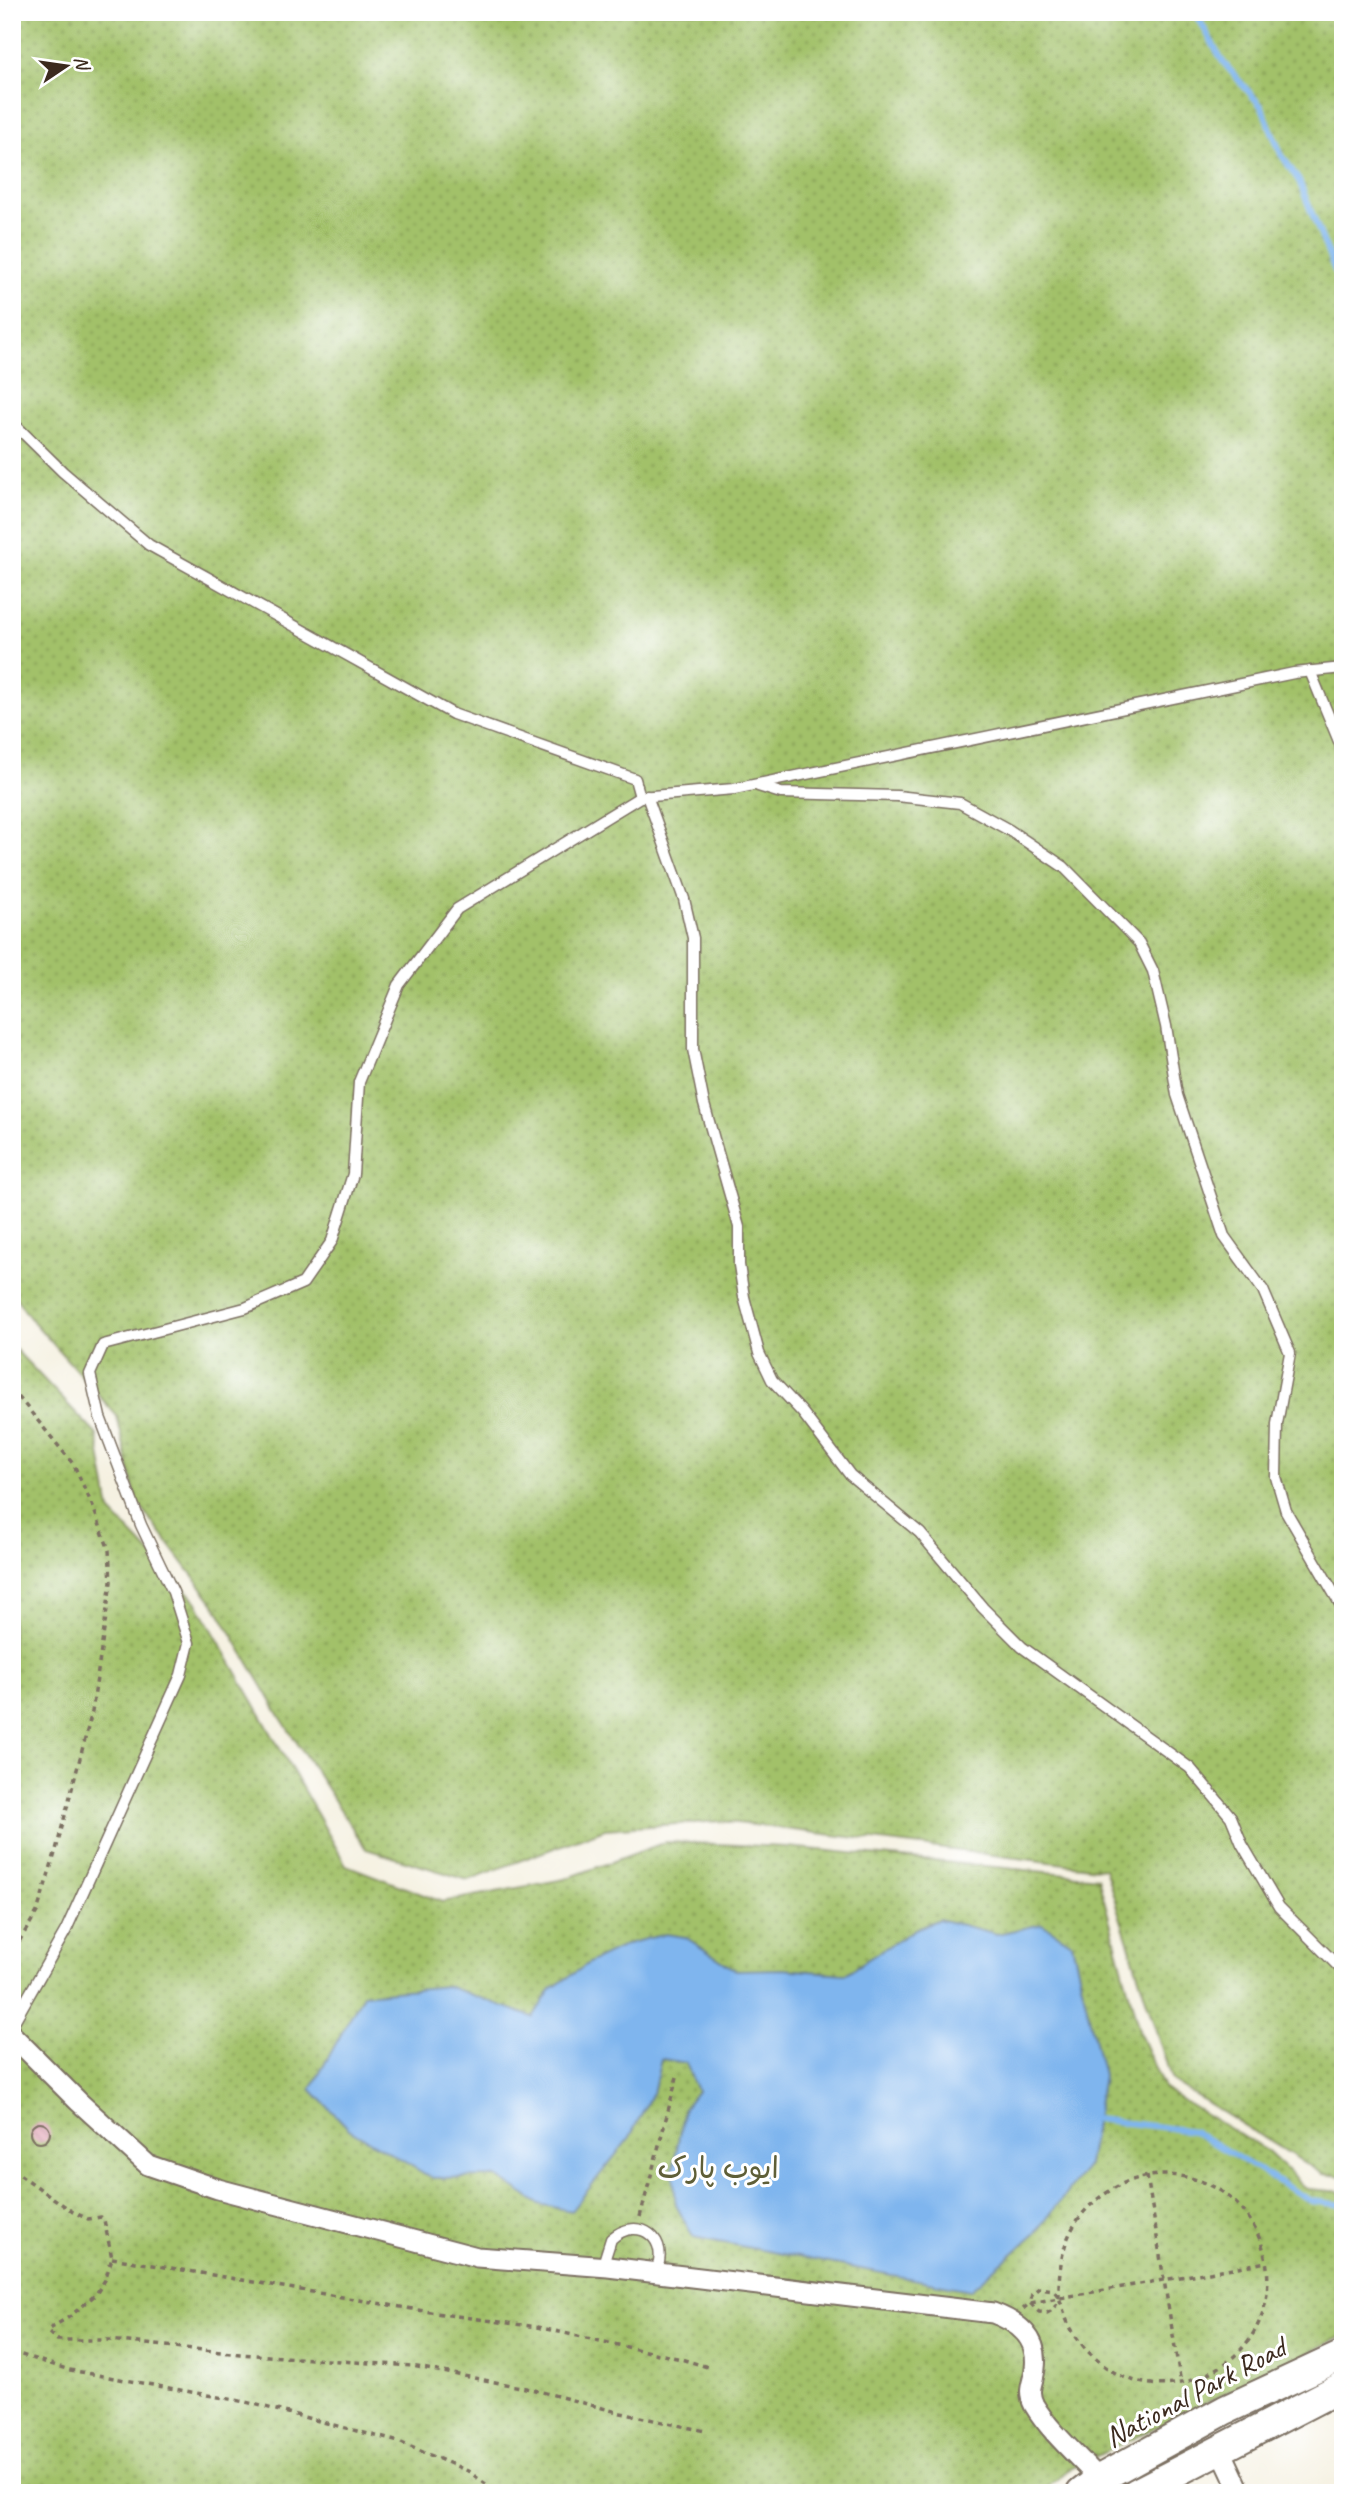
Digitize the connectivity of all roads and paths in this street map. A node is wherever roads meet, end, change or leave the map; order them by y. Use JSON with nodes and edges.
{"nodes":[{"id":1,"x":12,"y":422,"type":"edge"},
{"id":2,"x":1343,"y":668,"type":"edge"},
{"id":3,"x":1310,"y":671,"type":"junction"},
{"id":4,"x":1343,"y":751,"type":"edge"},
{"id":5,"x":754,"y":785,"type":"junction"},
{"id":6,"x":643,"y":797,"type":"junction"},
{"id":7,"x":12,"y":1389,"type":"edge"},
{"id":8,"x":1343,"y":1609,"type":"edge"},
{"id":9,"x":12,"y":1953,"type":"edge"},
{"id":10,"x":1343,"y":1971,"type":"edge"},
{"id":11,"x":12,"y":2025,"type":"edge"},
{"id":12,"x":12,"y":2035,"type":"edge"},
{"id":13,"x":677,"y":2077,"type":"dead end"},
{"id":14,"x":12,"y":2169,"type":"edge"},
{"id":15,"x":1147,"y":2176,"type":"junction"},
{"id":16,"x":638,"y":2228,"type":"junction"},
{"id":17,"x":112,"y":2258,"type":"junction"},
{"id":18,"x":1267,"y":2262,"type":"junction"},
{"id":19,"x":608,"y":2267,"type":"junction"},
{"id":20,"x":655,"y":2273,"type":"junction"},
{"id":21,"x":1165,"y":2280,"type":"junction"},
{"id":22,"x":1059,"y":2298,"type":"junction"},
{"id":23,"x":1030,"y":2303,"type":"junction"},
{"id":24,"x":1011,"y":2319,"type":"junction"},
{"id":25,"x":12,"y":2352,"type":"edge"},
{"id":26,"x":1343,"y":2355,"type":"edge"},
{"id":27,"x":711,"y":2368,"type":"dead end"},
{"id":28,"x":1181,"y":2384,"type":"junction"},
{"id":29,"x":1343,"y":2386,"type":"edge"},
{"id":30,"x":705,"y":2431,"type":"dead end"},
{"id":31,"x":1220,"y":2448,"type":"junction"},
{"id":32,"x":1090,"y":2486,"type":"edge"},
{"id":33,"x":495,"y":2491,"type":"edge"},
{"id":34,"x":482,"y":2493,"type":"edge"},
{"id":35,"x":1136,"y":2493,"type":"edge"},
{"id":36,"x":1241,"y":2493,"type":"edge"}],
"edges":[{"from":1,"to":6,"type":"lane"},
{"from":2,"to":3,"type":"lane"},
{"from":3,"to":4,"type":"lane"},
{"from":3,"to":5,"type":"lane"},
{"from":5,"to":6,"type":"lane"},
{"from":5,"to":8,"type":"lane"},
{"from":6,"to":10,"type":"lane"},
{"from":6,"to":11,"type":"lane"},
{"from":7,"to":9,"type":"path"},
{"from":12,"to":19,"type":"street"},
{"from":13,"to":16,"type":"path"},
{"from":14,"to":17,"type":"path"},
{"from":15,"to":18,"type":"path"},
{"from":15,"to":21,"type":"path"},
{"from":15,"to":22,"type":"path"},
{"from":16,"to":19,"type":"lane"},
{"from":16,"to":20,"type":"lane"},
{"from":17,"to":27,"type":"path"},
{"from":17,"to":30,"type":"path"},
{"from":18,"to":21,"type":"path"},
{"from":18,"to":28,"type":"path"},
{"from":19,"to":20,"type":"street"},
{"from":20,"to":24,"type":"street"},
{"from":21,"to":22,"type":"path"},
{"from":21,"to":28,"type":"path"},
{"from":22,"to":23,"type":"path"},
{"from":22,"to":23,"type":"path"},
{"from":22,"to":23,"type":"path"},
{"from":22,"to":28,"type":"path"},
{"from":23,"to":24,"type":"path"},
{"from":24,"to":32,"type":"street"},
{"from":25,"to":33,"type":"path"},
{"from":26,"to":32,"type":"main road","name":"National Park Road"},
{"from":29,"to":31,"type":"main road","name":"National Park Road"},
{"from":31,"to":35,"type":"main road","name":"National Park Road"},
{"from":31,"to":36,"type":"street"},
{"from":33,"to":34,"type":"path"}]}
